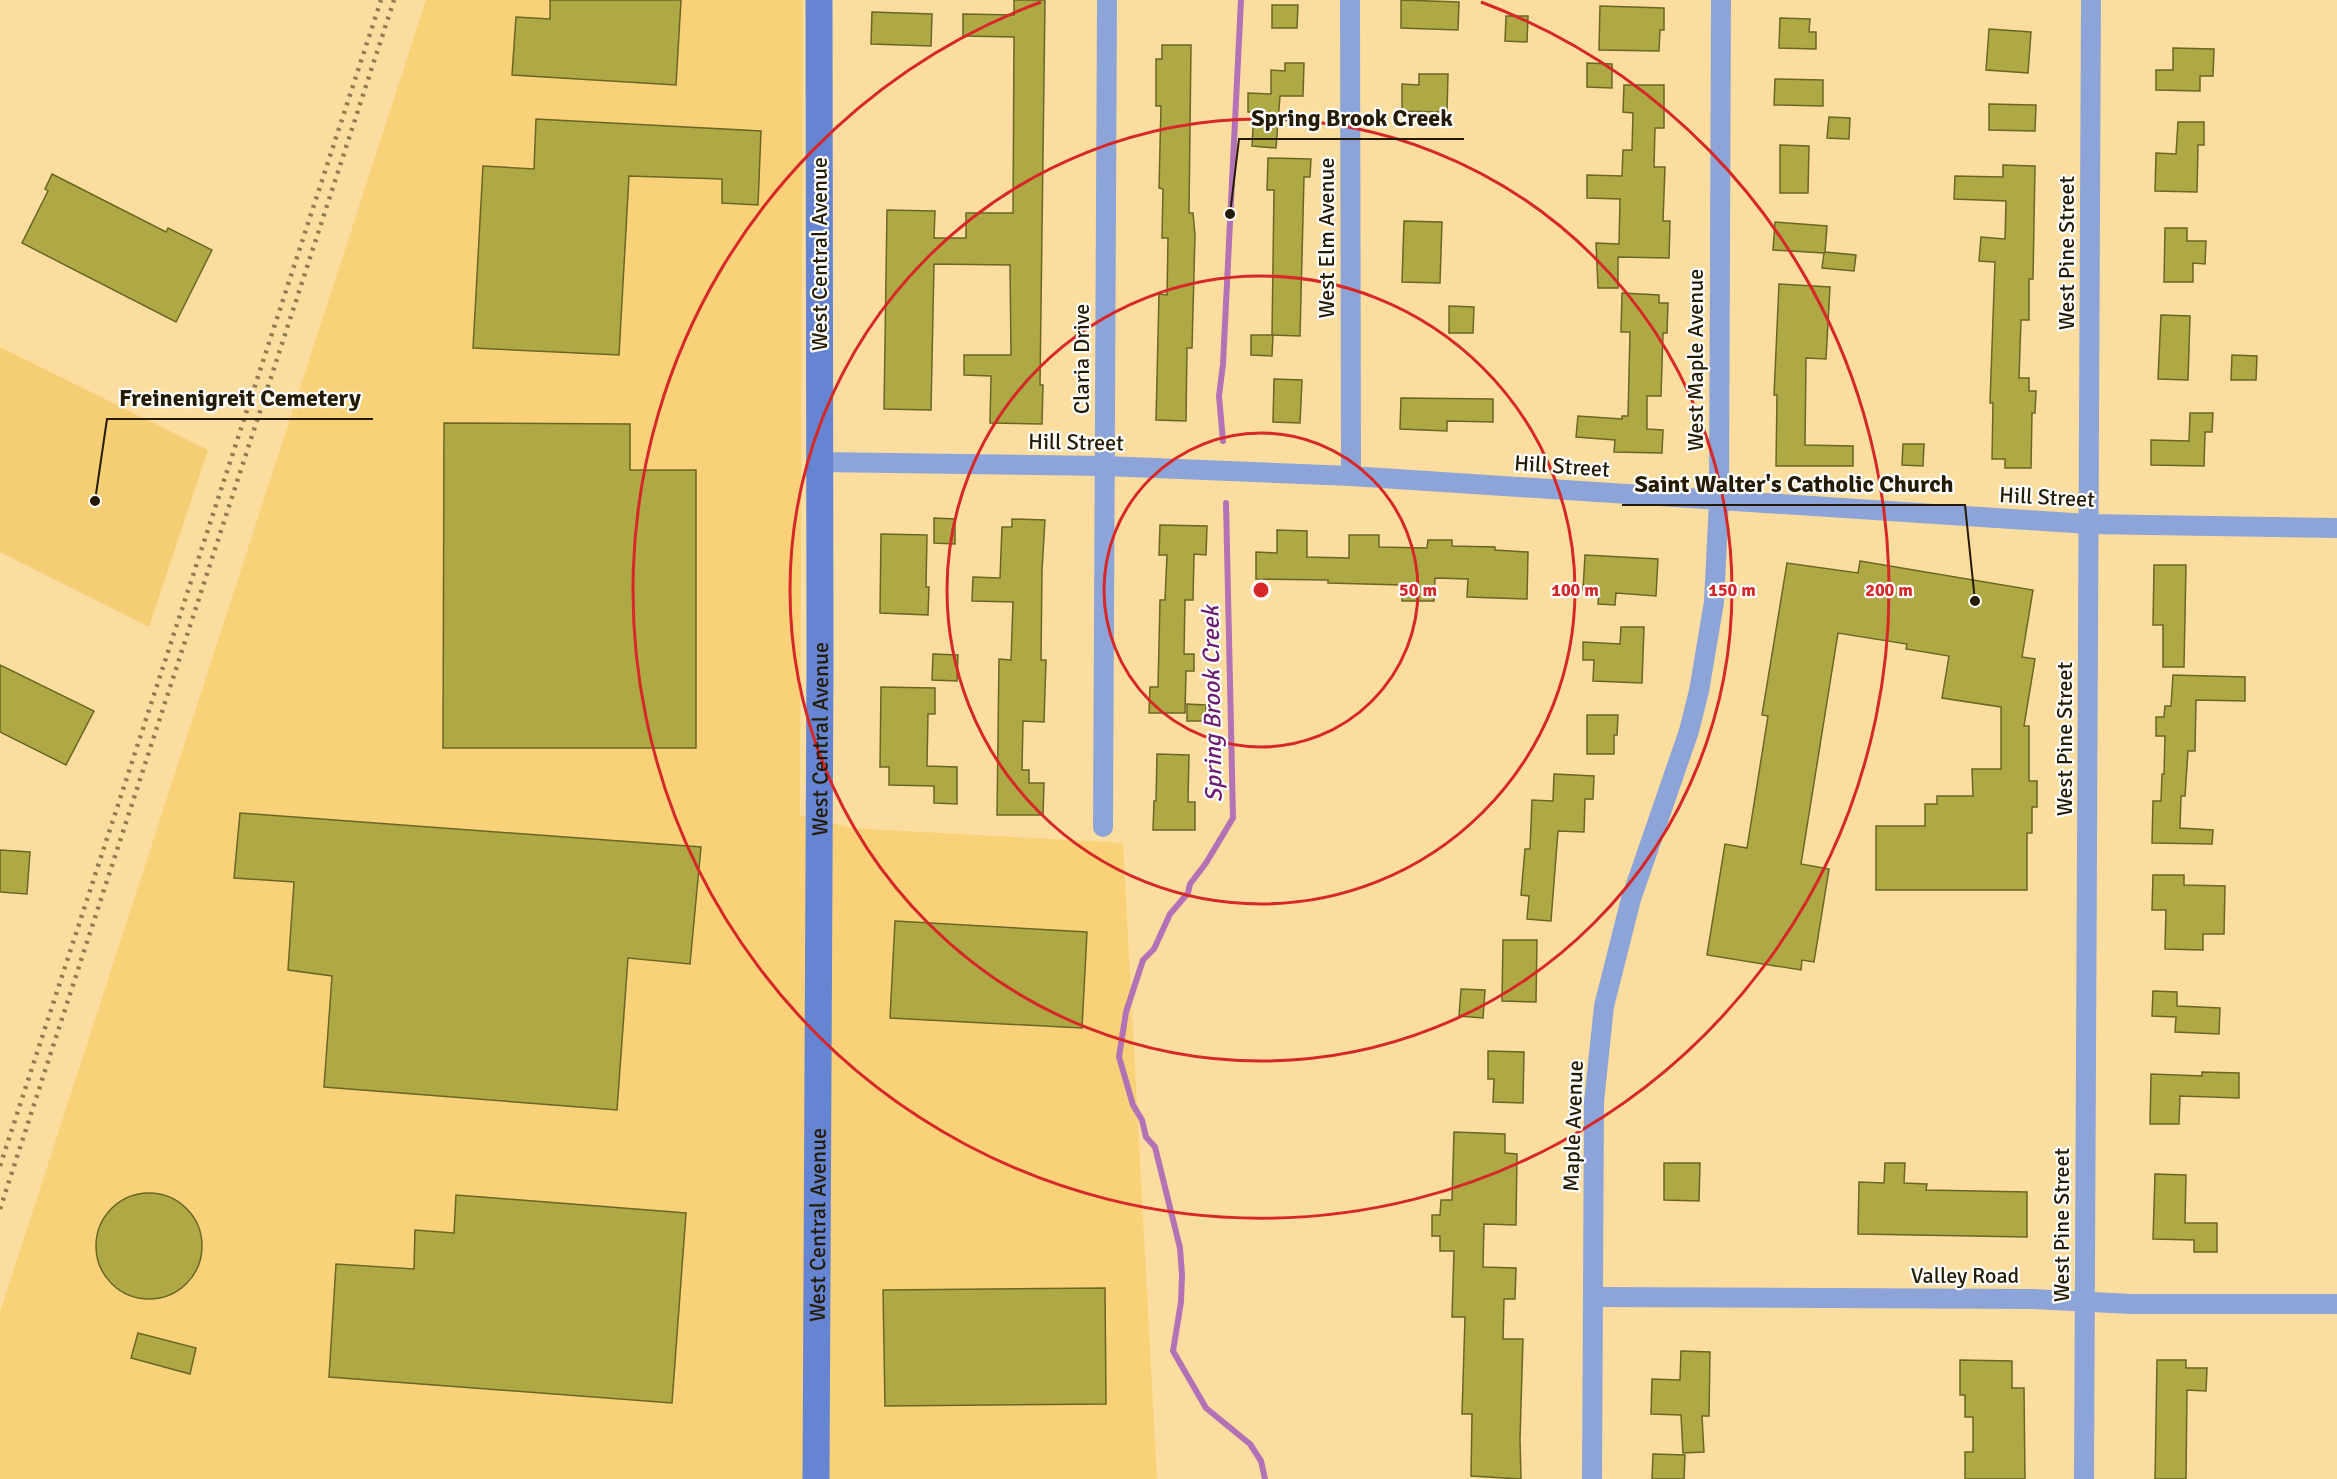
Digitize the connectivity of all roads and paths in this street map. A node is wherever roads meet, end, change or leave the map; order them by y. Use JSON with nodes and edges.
{"nodes":[{"id":1,"x":819,"y":0,"type":"edge"},
{"id":2,"x":1107,"y":0,"type":"edge"},
{"id":3,"x":1350,"y":0,"type":"edge"},
{"id":4,"x":1720,"y":0,"type":"edge"},
{"id":5,"x":2091,"y":0,"type":"edge"},
{"id":6,"x":819,"y":462,"type":"junction"},
{"id":7,"x":1105,"y":466,"type":"junction"},
{"id":8,"x":1351,"y":476,"type":"junction"},
{"id":9,"x":1719,"y":501,"type":"junction"},
{"id":10,"x":2088,"y":524,"type":"junction"},
{"id":11,"x":2337,"y":528,"type":"edge"},
{"id":12,"x":1670,"y":786,"type":"joint"},
{"id":13,"x":1103,"y":827,"type":"dead end"},
{"id":14,"x":1593,"y":1297,"type":"junction"},
{"id":15,"x":2085,"y":1302,"type":"junction"},
{"id":16,"x":2337,"y":1304,"type":"edge"},
{"id":17,"x":816,"y":1479,"type":"edge"},
{"id":18,"x":1592,"y":1479,"type":"edge"},
{"id":19,"x":2084,"y":1479,"type":"edge"}],
"edges":[{"from":1,"to":6,"type":"street","name":"West Central Avenue"},
{"from":2,"to":7,"type":"street","name":"Claria Drive"},
{"from":3,"to":8,"type":"street","name":"West Elm Avenue"},
{"from":4,"to":9,"type":"street","name":"West Maple Avenue"},
{"from":5,"to":10,"type":"street","name":"West Pine Street"},
{"from":6,"to":7,"type":"street","name":"Hill Street"},
{"from":6,"to":17,"type":"street","name":"West Central Avenue"},
{"from":7,"to":8,"type":"street","name":"Hill Street"},
{"from":7,"to":13,"type":"street","name":"Claria Drive"},
{"from":8,"to":9,"type":"street","name":"Hill Street"},
{"from":9,"to":10,"type":"street","name":"Hill Street"},
{"from":9,"to":12,"type":"street","name":"West Maple Avenue"},
{"from":10,"to":11,"type":"street","name":"Hill Street"},
{"from":10,"to":15,"type":"street","name":"West Pine Street"},
{"from":12,"to":14,"type":"street","name":"Maple Avenue"},
{"from":14,"to":15,"type":"street","name":"Valley Road"},
{"from":14,"to":18,"type":"street","name":"Maple Avenue"},
{"from":15,"to":16,"type":"street","name":"Valley Road"},
{"from":15,"to":19,"type":"street","name":"West Pine Street"}]}
